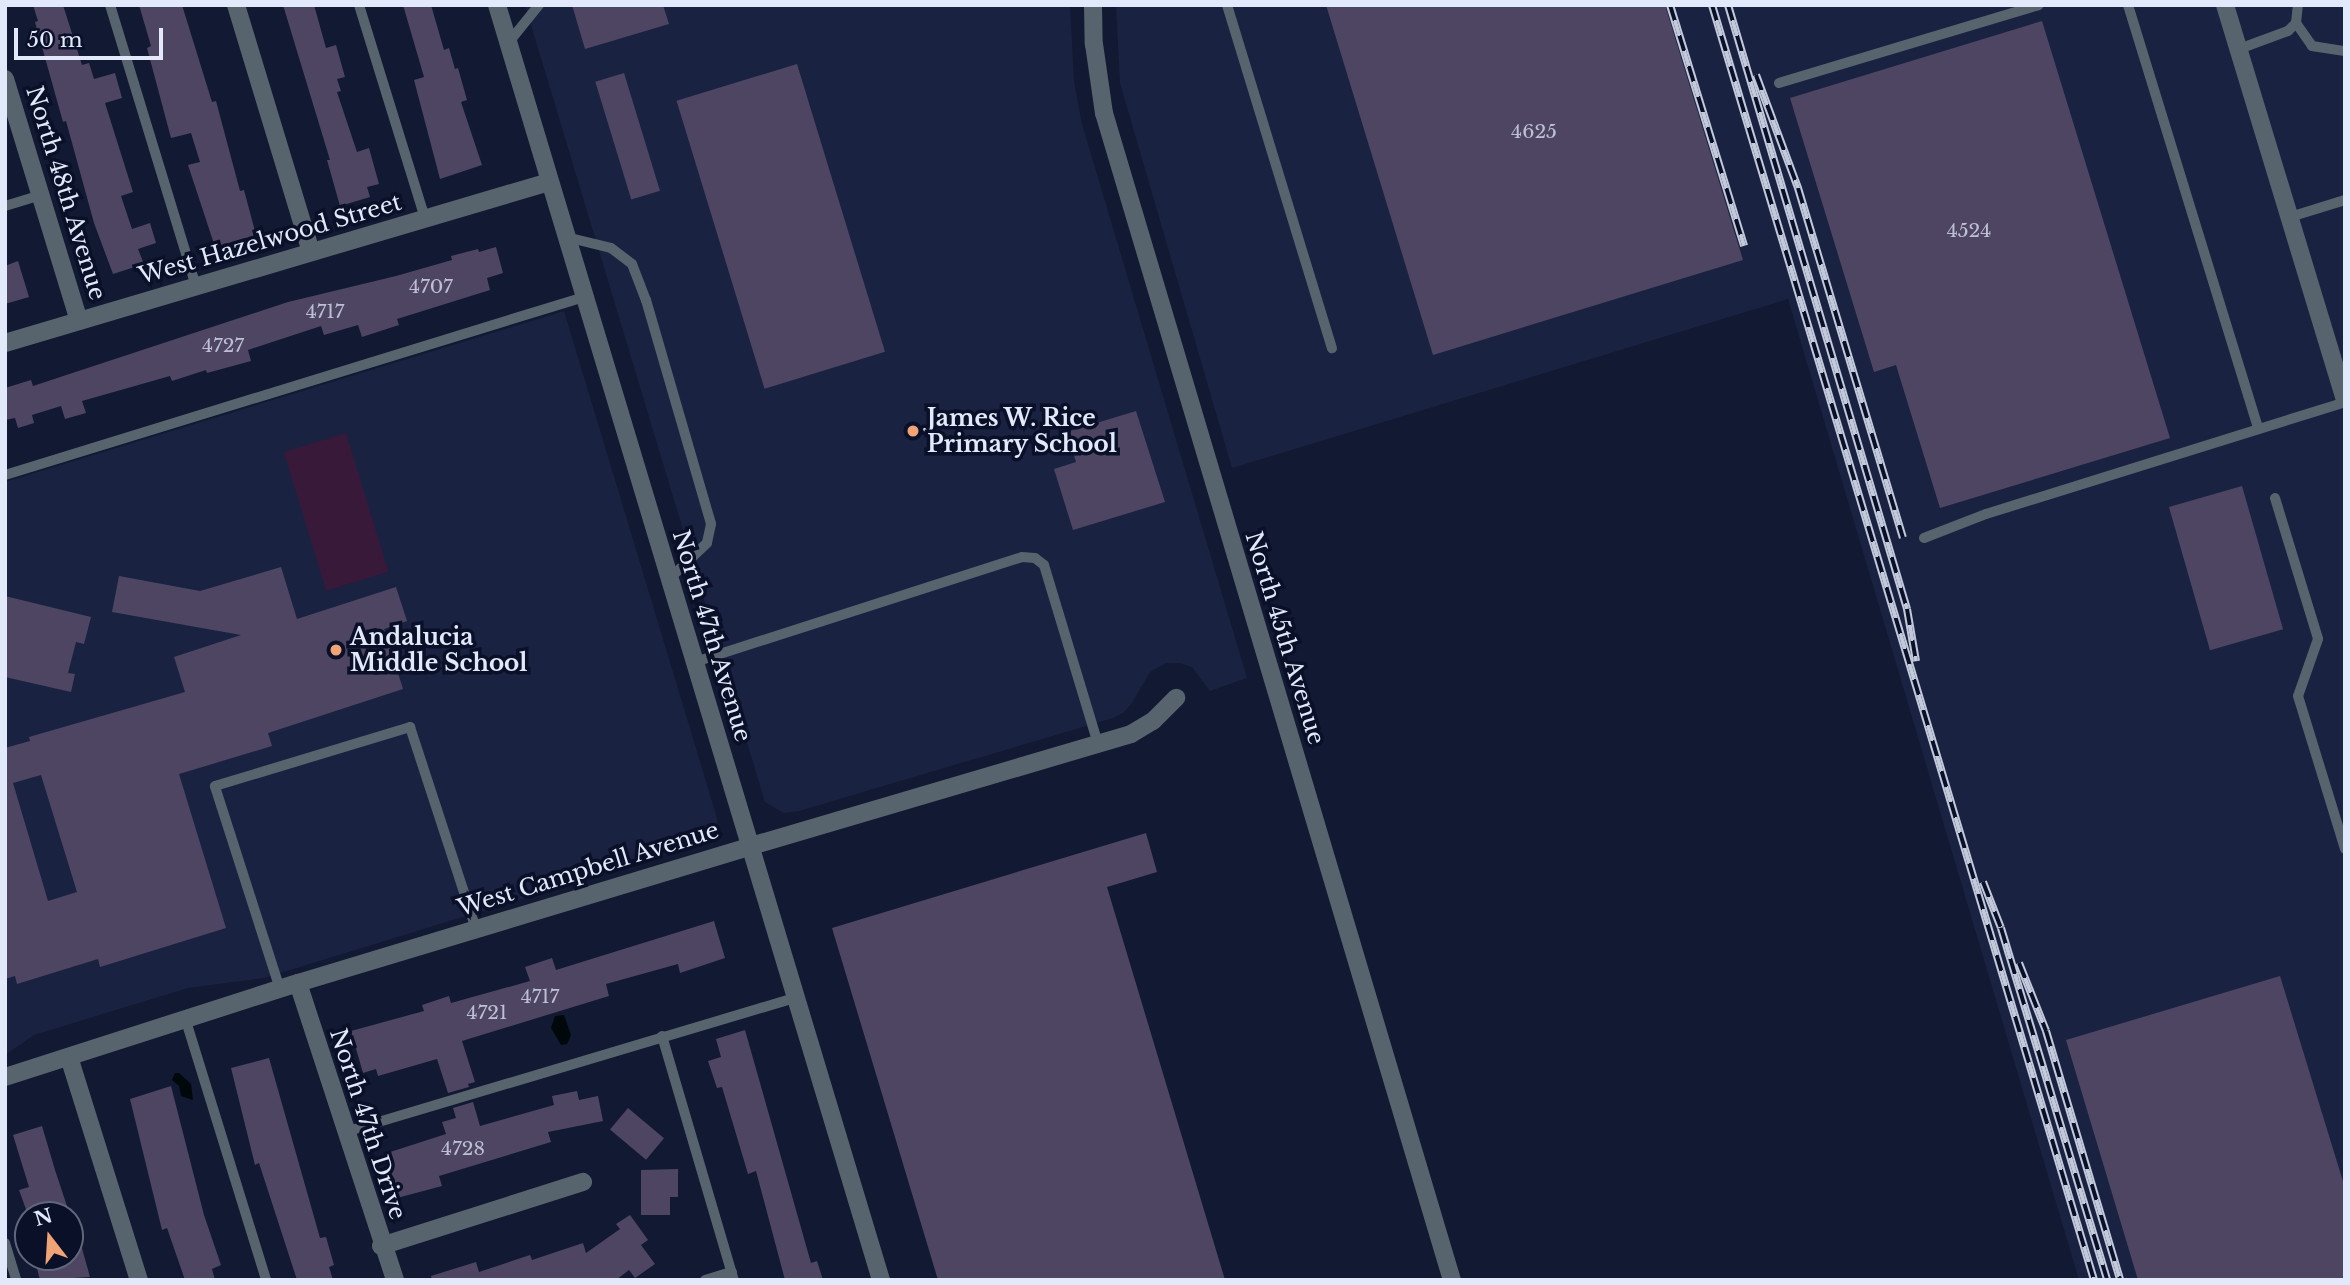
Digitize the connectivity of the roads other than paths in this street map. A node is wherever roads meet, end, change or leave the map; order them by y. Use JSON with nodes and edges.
{"nodes":[{"id":1,"x":110,"y":5,"type":"edge"},
{"id":2,"x":236,"y":5,"type":"edge"},
{"id":3,"x":359,"y":5,"type":"edge"},
{"id":4,"x":497,"y":5,"type":"edge"},
{"id":5,"x":539,"y":5,"type":"edge"},
{"id":6,"x":1093,"y":5,"type":"edge"},
{"id":7,"x":1227,"y":5,"type":"edge"},
{"id":8,"x":2039,"y":5,"type":"edge"},
{"id":9,"x":2128,"y":5,"type":"edge"},
{"id":10,"x":2225,"y":5,"type":"edge"},
{"id":11,"x":2298,"y":5,"type":"edge"},
{"id":12,"x":2296,"y":23,"type":"junction"},
{"id":13,"x":508,"y":43,"type":"junction"},
{"id":14,"x":2239,"y":50,"type":"junction"},
{"id":15,"x":2345,"y":51,"type":"edge"},
{"id":16,"x":5,"y":79,"type":"edge"},
{"id":17,"x":1779,"y":83,"type":"dead end"},
{"id":18,"x":549,"y":182,"type":"junction"},
{"id":19,"x":40,"y":195,"type":"junction"},
{"id":20,"x":2345,"y":200,"type":"edge"},
{"id":21,"x":5,"y":206,"type":"edge"},
{"id":22,"x":2290,"y":217,"type":"junction"},
{"id":23,"x":425,"y":218,"type":"junction"},
{"id":24,"x":565,"y":237,"type":"junction"},
{"id":25,"x":311,"y":252,"type":"junction"},
{"id":26,"x":196,"y":286,"type":"junction"},
{"id":27,"x":584,"y":298,"type":"junction"},
{"id":28,"x":79,"y":321,"type":"junction"},
{"id":29,"x":5,"y":343,"type":"edge"},
{"id":30,"x":1332,"y":348,"type":"dead end"},
{"id":31,"x":2345,"y":400,"type":"edge"},
{"id":32,"x":2259,"y":428,"type":"junction"},
{"id":33,"x":5,"y":475,"type":"edge"},
{"id":34,"x":2275,"y":498,"type":"dead end"},
{"id":35,"x":1924,"y":538,"type":"dead end"},
{"id":36,"x":669,"y":579,"type":"junction"},
{"id":37,"x":695,"y":662,"type":"junction"},
{"id":38,"x":1176,"y":698,"type":"dead end"},
{"id":39,"x":1098,"y":744,"type":"junction"},
{"id":40,"x":751,"y":846,"type":"junction"},
{"id":41,"x":2345,"y":849,"type":"edge"},
{"id":42,"x":476,"y":929,"type":"junction"},
{"id":43,"x":298,"y":983,"type":"junction"},
{"id":44,"x":280,"y":989,"type":"junction"},
{"id":45,"x":796,"y":996,"type":"junction"},
{"id":46,"x":186,"y":1021,"type":"junction"},
{"id":47,"x":662,"y":1036,"type":"junction"},
{"id":48,"x":69,"y":1057,"type":"junction"},
{"id":49,"x":5,"y":1077,"type":"edge"},
{"id":50,"x":345,"y":1132,"type":"junction"},
{"id":51,"x":583,"y":1182,"type":"dead end"},
{"id":52,"x":5,"y":1243,"type":"edge"},
{"id":53,"x":381,"y":1246,"type":"junction"},
{"id":54,"x":733,"y":1276,"type":"edge"},
{"id":55,"x":16,"y":1280,"type":"edge"},
{"id":56,"x":139,"y":1280,"type":"edge"},
{"id":57,"x":267,"y":1280,"type":"edge"},
{"id":58,"x":394,"y":1280,"type":"edge"},
{"id":59,"x":705,"y":1280,"type":"edge"},
{"id":60,"x":881,"y":1280,"type":"edge"},
{"id":61,"x":1452,"y":1280,"type":"edge"}],
"edges":[{"from":1,"to":26,"type":"lane"},
{"from":2,"to":25,"type":"street"},
{"from":3,"to":23,"type":"lane"},
{"from":4,"to":13,"type":"street","name":"North 47th Avenue"},
{"from":5,"to":13,"type":"lane"},
{"from":6,"to":61,"type":"street","name":"North 45th Avenue"},
{"from":7,"to":30,"type":"lane"},
{"from":8,"to":17,"type":"lane"},
{"from":9,"to":32,"type":"lane"},
{"from":10,"to":14,"type":"street"},
{"from":11,"to":12,"type":"lane"},
{"from":12,"to":14,"type":"lane"},
{"from":12,"to":15,"type":"lane"},
{"from":13,"to":18,"type":"street","name":"North 47th Avenue"},
{"from":14,"to":22,"type":"street"},
{"from":16,"to":19,"type":"street","name":"North 48th Avenue"},
{"from":18,"to":23,"type":"street","name":"West Hazelwood Street"},
{"from":18,"to":24,"type":"street","name":"North 47th Avenue"},
{"from":19,"to":21,"type":"lane"},
{"from":19,"to":28,"type":"street","name":"North 48th Avenue"},
{"from":20,"to":22,"type":"lane"},
{"from":22,"to":31,"type":"street"},
{"from":23,"to":25,"type":"street","name":"West Hazelwood Street"},
{"from":24,"to":27,"type":"street","name":"North 47th Avenue"},
{"from":24,"to":36,"type":"lane"},
{"from":25,"to":26,"type":"street","name":"West Hazelwood Street"},
{"from":26,"to":28,"type":"street","name":"West Hazelwood Street"},
{"from":27,"to":33,"type":"lane"},
{"from":27,"to":36,"type":"street","name":"North 47th Avenue"},
{"from":28,"to":29,"type":"street","name":"West Hazelwood Street"},
{"from":31,"to":32,"type":"lane"},
{"from":32,"to":35,"type":"lane"},
{"from":34,"to":41,"type":"lane"},
{"from":36,"to":37,"type":"street","name":"North 47th Avenue"},
{"from":37,"to":39,"type":"lane"},
{"from":37,"to":40,"type":"street","name":"North 47th Avenue"},
{"from":38,"to":39,"type":"street","name":"West Campbell Avenue"},
{"from":39,"to":40,"type":"street","name":"West Campbell Avenue"},
{"from":40,"to":42,"type":"street","name":"West Campbell Avenue"},
{"from":40,"to":45,"type":"street","name":"North 47th Avenue"},
{"from":42,"to":43,"type":"street","name":"West Campbell Avenue"},
{"from":42,"to":44,"type":"lane"},
{"from":43,"to":44,"type":"street","name":"West Campbell Avenue"},
{"from":43,"to":50,"type":"street","name":"North 47th Drive"},
{"from":44,"to":46,"type":"street","name":"West Campbell Avenue"},
{"from":45,"to":47,"type":"lane"},
{"from":45,"to":60,"type":"street","name":"North 47th Avenue"},
{"from":46,"to":48,"type":"street","name":"West Campbell Avenue"},
{"from":46,"to":57,"type":"lane"},
{"from":47,"to":50,"type":"lane"},
{"from":47,"to":54,"type":"lane"},
{"from":48,"to":49,"type":"street","name":"West Campbell Avenue"},
{"from":48,"to":56,"type":"street"},
{"from":50,"to":53,"type":"street","name":"North 47th Drive"},
{"from":51,"to":53,"type":"street"},
{"from":52,"to":55,"type":"lane"},
{"from":53,"to":58,"type":"street","name":"North 47th Drive"},
{"from":54,"to":59,"type":"lane"}]}
